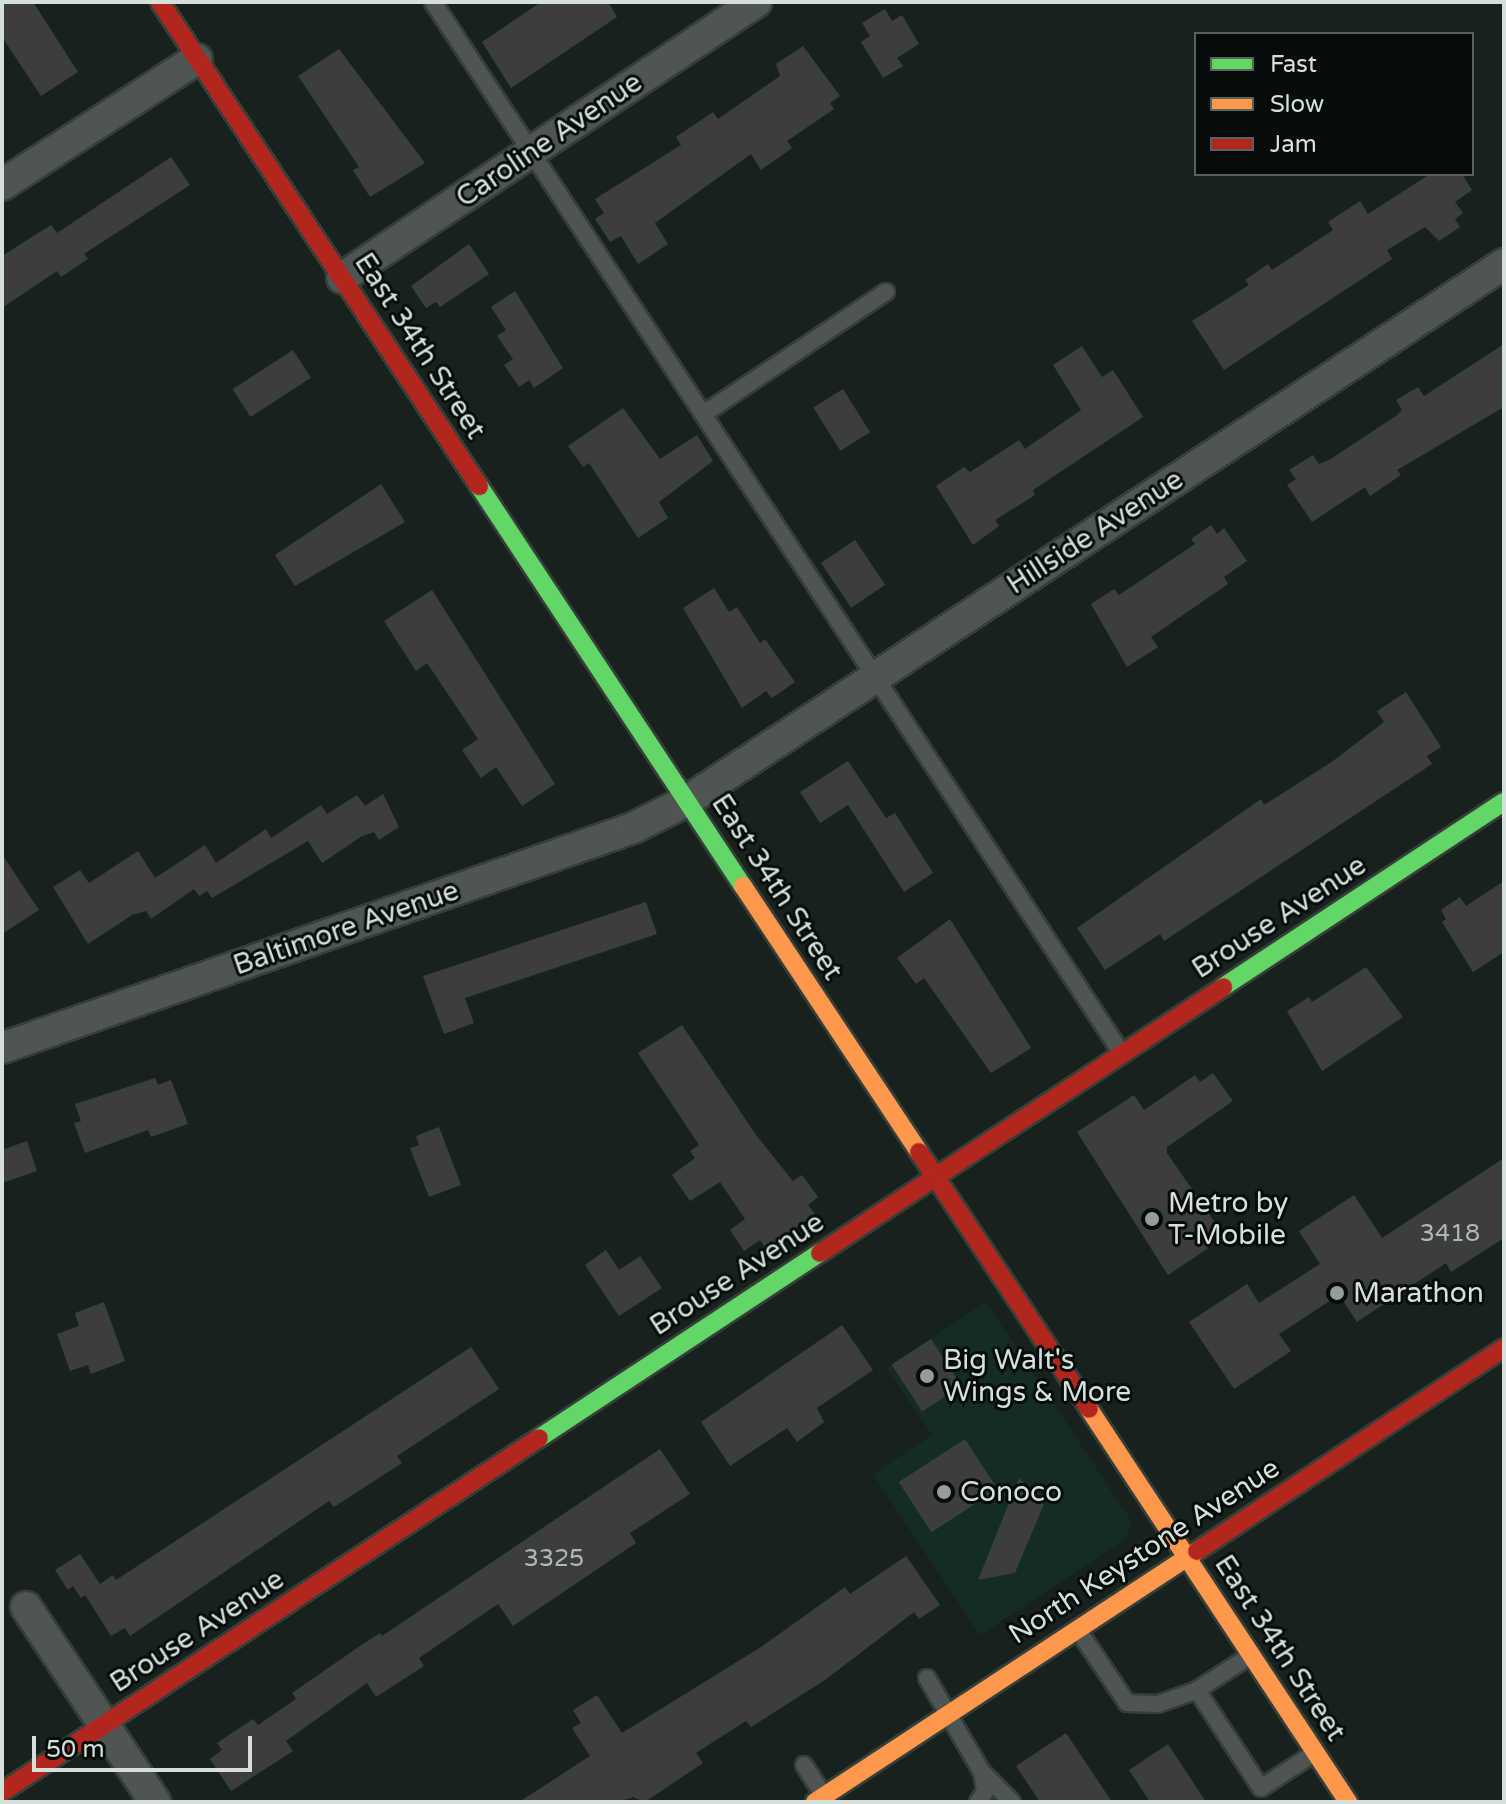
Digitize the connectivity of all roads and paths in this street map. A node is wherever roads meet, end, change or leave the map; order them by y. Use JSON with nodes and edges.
{"nodes":[{"id":1,"x":160,"y":2,"type":"edge"},
{"id":2,"x":433,"y":2,"type":"edge"},
{"id":3,"x":756,"y":2,"type":"edge"},
{"id":4,"x":197,"y":59,"type":"junction"},
{"id":5,"x":532,"y":151,"type":"junction"},
{"id":6,"x":2,"y":185,"type":"edge"},
{"id":7,"x":1504,"y":264,"type":"edge"},
{"id":8,"x":342,"y":278,"type":"junction"},
{"id":9,"x":886,"y":292,"type":"dead end"},
{"id":10,"x":705,"y":413,"type":"junction"},
{"id":11,"x":873,"y":678,"type":"junction"},
{"id":12,"x":687,"y":801,"type":"junction"},
{"id":13,"x":1504,"y":802,"type":"edge"},
{"id":14,"x":2,"y":1048,"type":"edge"},
{"id":15,"x":1122,"y":1054,"type":"junction"},
{"id":16,"x":935,"y":1177,"type":"junction"},
{"id":17,"x":1504,"y":1348,"type":"edge"},
{"id":18,"x":1186,"y":1557,"type":"junction"},
{"id":19,"x":26,"y":1607,"type":"dead end"},
{"id":20,"x":1077,"y":1629,"type":"junction"},
{"id":21,"x":1251,"y":1655,"type":"junction"},
{"id":22,"x":927,"y":1678,"type":"dead end"},
{"id":23,"x":1197,"y":1690,"type":"junction"},
{"id":24,"x":948,"y":1714,"type":"junction"},
{"id":25,"x":104,"y":1725,"type":"junction"},
{"id":26,"x":1315,"y":1753,"type":"junction"},
{"id":27,"x":804,"y":1765,"type":"dead end"},
{"id":28,"x":982,"y":1772,"type":"junction"},
{"id":29,"x":2,"y":1792,"type":"edge"},
{"id":30,"x":823,"y":1800,"type":"edge"},
{"id":31,"x":155,"y":1802,"type":"edge"},
{"id":32,"x":978,"y":1802,"type":"edge"},
{"id":33,"x":1012,"y":1802,"type":"edge"},
{"id":34,"x":1348,"y":1802,"type":"edge"}],
"edges":[{"from":1,"to":4,"type":"main road","name":"East 34th Street"},
{"from":2,"to":5,"type":"lane"},
{"from":3,"to":5,"type":"street","name":"Caroline Avenue"},
{"from":4,"to":6,"type":"street"},
{"from":4,"to":8,"type":"main road","name":"East 34th Street"},
{"from":5,"to":8,"type":"street","name":"Caroline Avenue"},
{"from":5,"to":10,"type":"lane"},
{"from":7,"to":11,"type":"street","name":"Hillside Avenue"},
{"from":8,"to":12,"type":"main road","name":"East 34th Street"},
{"from":9,"to":10,"type":"lane"},
{"from":10,"to":11,"type":"lane"},
{"from":11,"to":12,"type":"street","name":"Hillside Avenue"},
{"from":11,"to":15,"type":"lane"},
{"from":12,"to":14,"type":"street","name":"Baltimore Avenue"},
{"from":12,"to":16,"type":"main road","name":"East 34th Street"},
{"from":13,"to":15,"type":"main road","name":"Brouse Avenue"},
{"from":15,"to":16,"type":"main road","name":"Brouse Avenue"},
{"from":16,"to":18,"type":"main road","name":"East 34th Street"},
{"from":16,"to":25,"type":"main road","name":"Brouse Avenue"},
{"from":17,"to":18,"type":"main road","name":"North Keystone Avenue"},
{"from":18,"to":20,"type":"main road","name":"North Keystone Avenue"},
{"from":18,"to":21,"type":"main road","name":"East 34th Street"},
{"from":19,"to":25,"type":"street"},
{"from":20,"to":23,"type":"lane"},
{"from":20,"to":24,"type":"main road","name":"North Keystone Avenue"},
{"from":21,"to":23,"type":"lane"},
{"from":21,"to":26,"type":"main road","name":"East 34th Street"},
{"from":22,"to":24,"type":"lane"},
{"from":23,"to":26,"type":"lane"},
{"from":24,"to":28,"type":"lane"},
{"from":24,"to":30,"type":"main road","name":"North Keystone Avenue"},
{"from":25,"to":29,"type":"main road","name":"Brouse Avenue"},
{"from":25,"to":31,"type":"street"},
{"from":26,"to":34,"type":"main road","name":"East 34th Street"},
{"from":27,"to":30,"type":"lane"},
{"from":28,"to":32,"type":"lane"},
{"from":28,"to":33,"type":"lane"}]}
